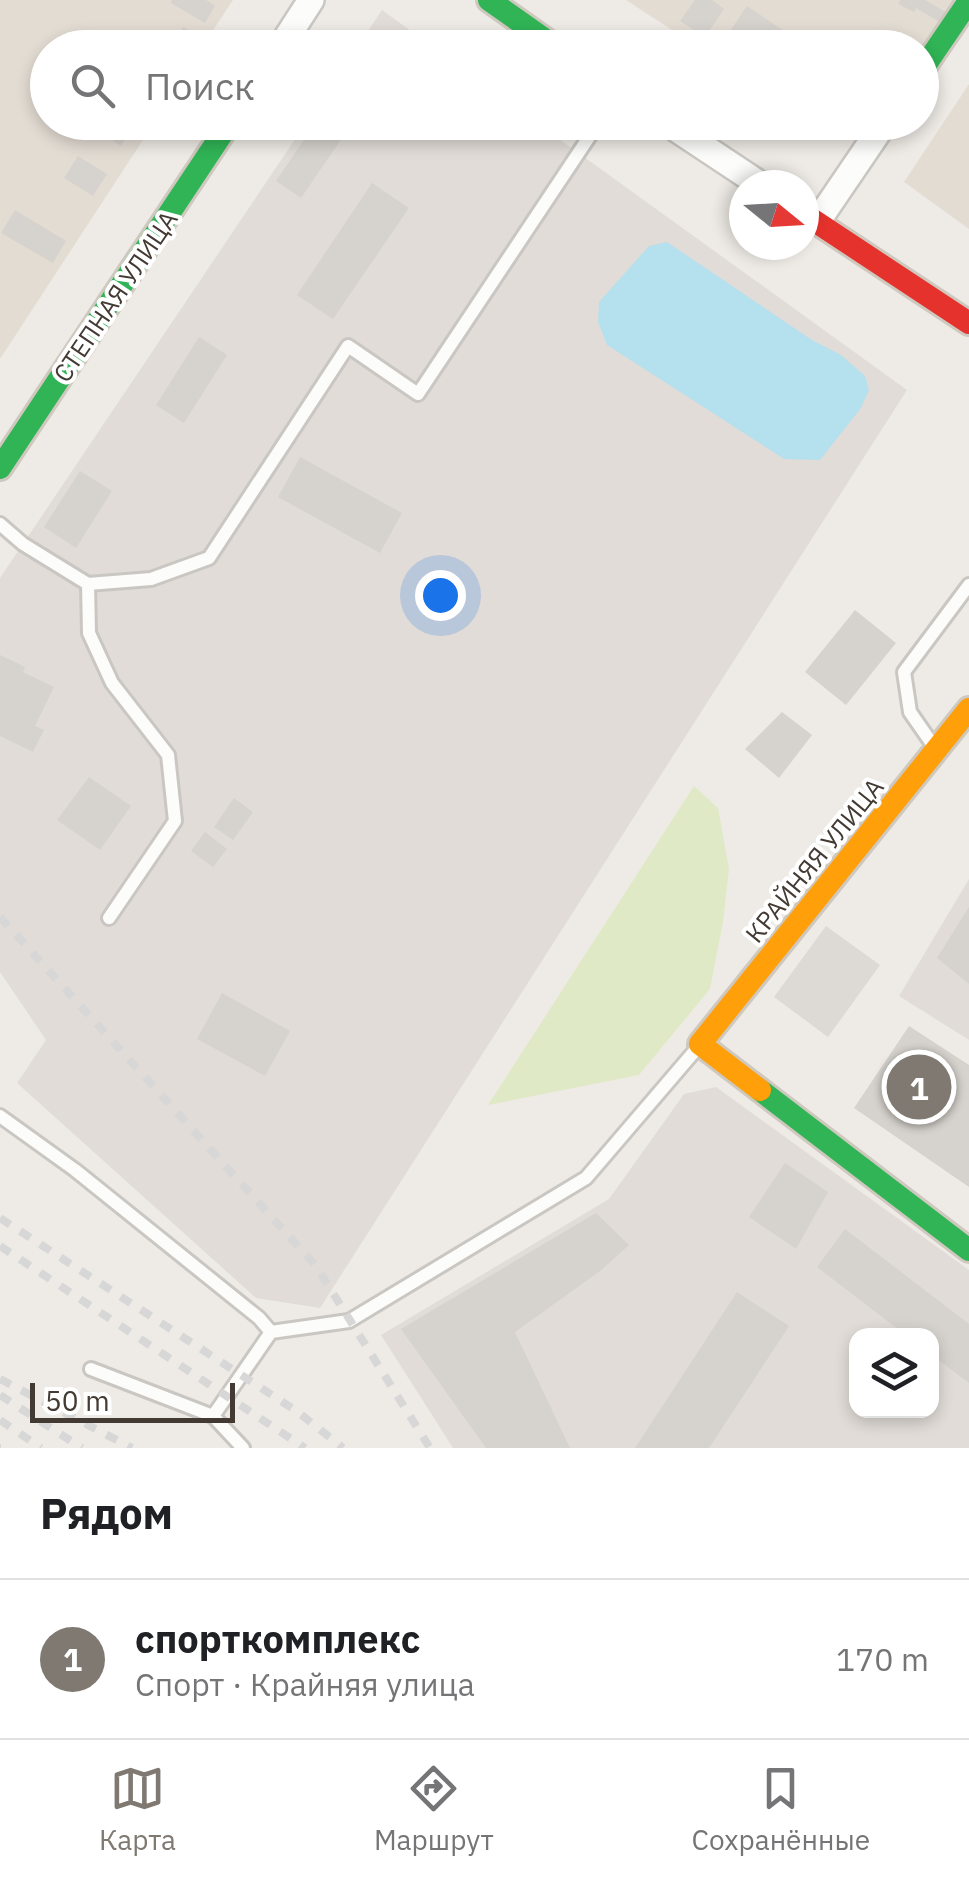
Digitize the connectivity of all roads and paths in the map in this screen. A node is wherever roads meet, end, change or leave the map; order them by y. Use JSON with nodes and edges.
{"nodes":[{"id":1,"x":312,"y":0,"type":"edge"},
{"id":2,"x":489,"y":0,"type":"edge"},
{"id":3,"x":969,"y":1,"type":"edge"},
{"id":4,"x":292,"y":30,"type":"edge"},
{"id":5,"x":532,"y":30,"type":"edge"},
{"id":6,"x":939,"y":45,"type":"edge"},
{"id":7,"x":218,"y":140,"type":"edge"},
{"id":8,"x":587,"y":140,"type":"edge"},
{"id":9,"x":693,"y":140,"type":"edge"},
{"id":10,"x":872,"y":140,"type":"edge"},
{"id":11,"x":738,"y":170,"type":"edge"},
{"id":12,"x":819,"y":208,"type":"edge"},
{"id":13,"x":819,"y":223,"type":"edge"},
{"id":14,"x":969,"y":322,"type":"edge"},
{"id":15,"x":0,"y":468,"type":"edge"},
{"id":16,"x":0,"y":524,"type":"edge"},
{"id":17,"x":88,"y":584,"type":"junction"},
{"id":18,"x":969,"y":585,"type":"edge"},
{"id":19,"x":969,"y":708,"type":"edge"},
{"id":20,"x":937,"y":751,"type":"junction"},
{"id":21,"x":109,"y":918,"type":"dead end"},
{"id":22,"x":700,"y":1044,"type":"junction"},
{"id":23,"x":0,"y":1116,"type":"edge"},
{"id":24,"x":969,"y":1250,"type":"edge"},
{"id":25,"x":271,"y":1332,"type":"junction"},
{"id":26,"x":91,"y":1369,"type":"dead end"},
{"id":27,"x":213,"y":1416,"type":"junction"},
{"id":28,"x":243,"y":1448,"type":"edge"}],
"edges":[{"from":1,"to":4,"type":"street"},
{"from":2,"to":5,"type":"street"},
{"from":3,"to":6,"type":"street"},
{"from":7,"to":15,"type":"street","name":"СТЕПНАЯ УЛИЦА"},
{"from":8,"to":17,"type":"lane"},
{"from":9,"to":11,"type":"street"},
{"from":10,"to":12,"type":"street"},
{"from":13,"to":14,"type":"street"},
{"from":16,"to":17,"type":"lane"},
{"from":17,"to":21,"type":"lane"},
{"from":18,"to":20,"type":"lane"},
{"from":19,"to":20,"type":"street","name":"КРАЙНЯЯ УЛИЦА"},
{"from":20,"to":22,"type":"street","name":"КРАЙНЯЯ УЛИЦА"},
{"from":22,"to":24,"type":"street"},
{"from":22,"to":25,"type":"lane"},
{"from":23,"to":25,"type":"lane"},
{"from":25,"to":27,"type":"lane"},
{"from":26,"to":27,"type":"lane"},
{"from":27,"to":28,"type":"lane"}]}
